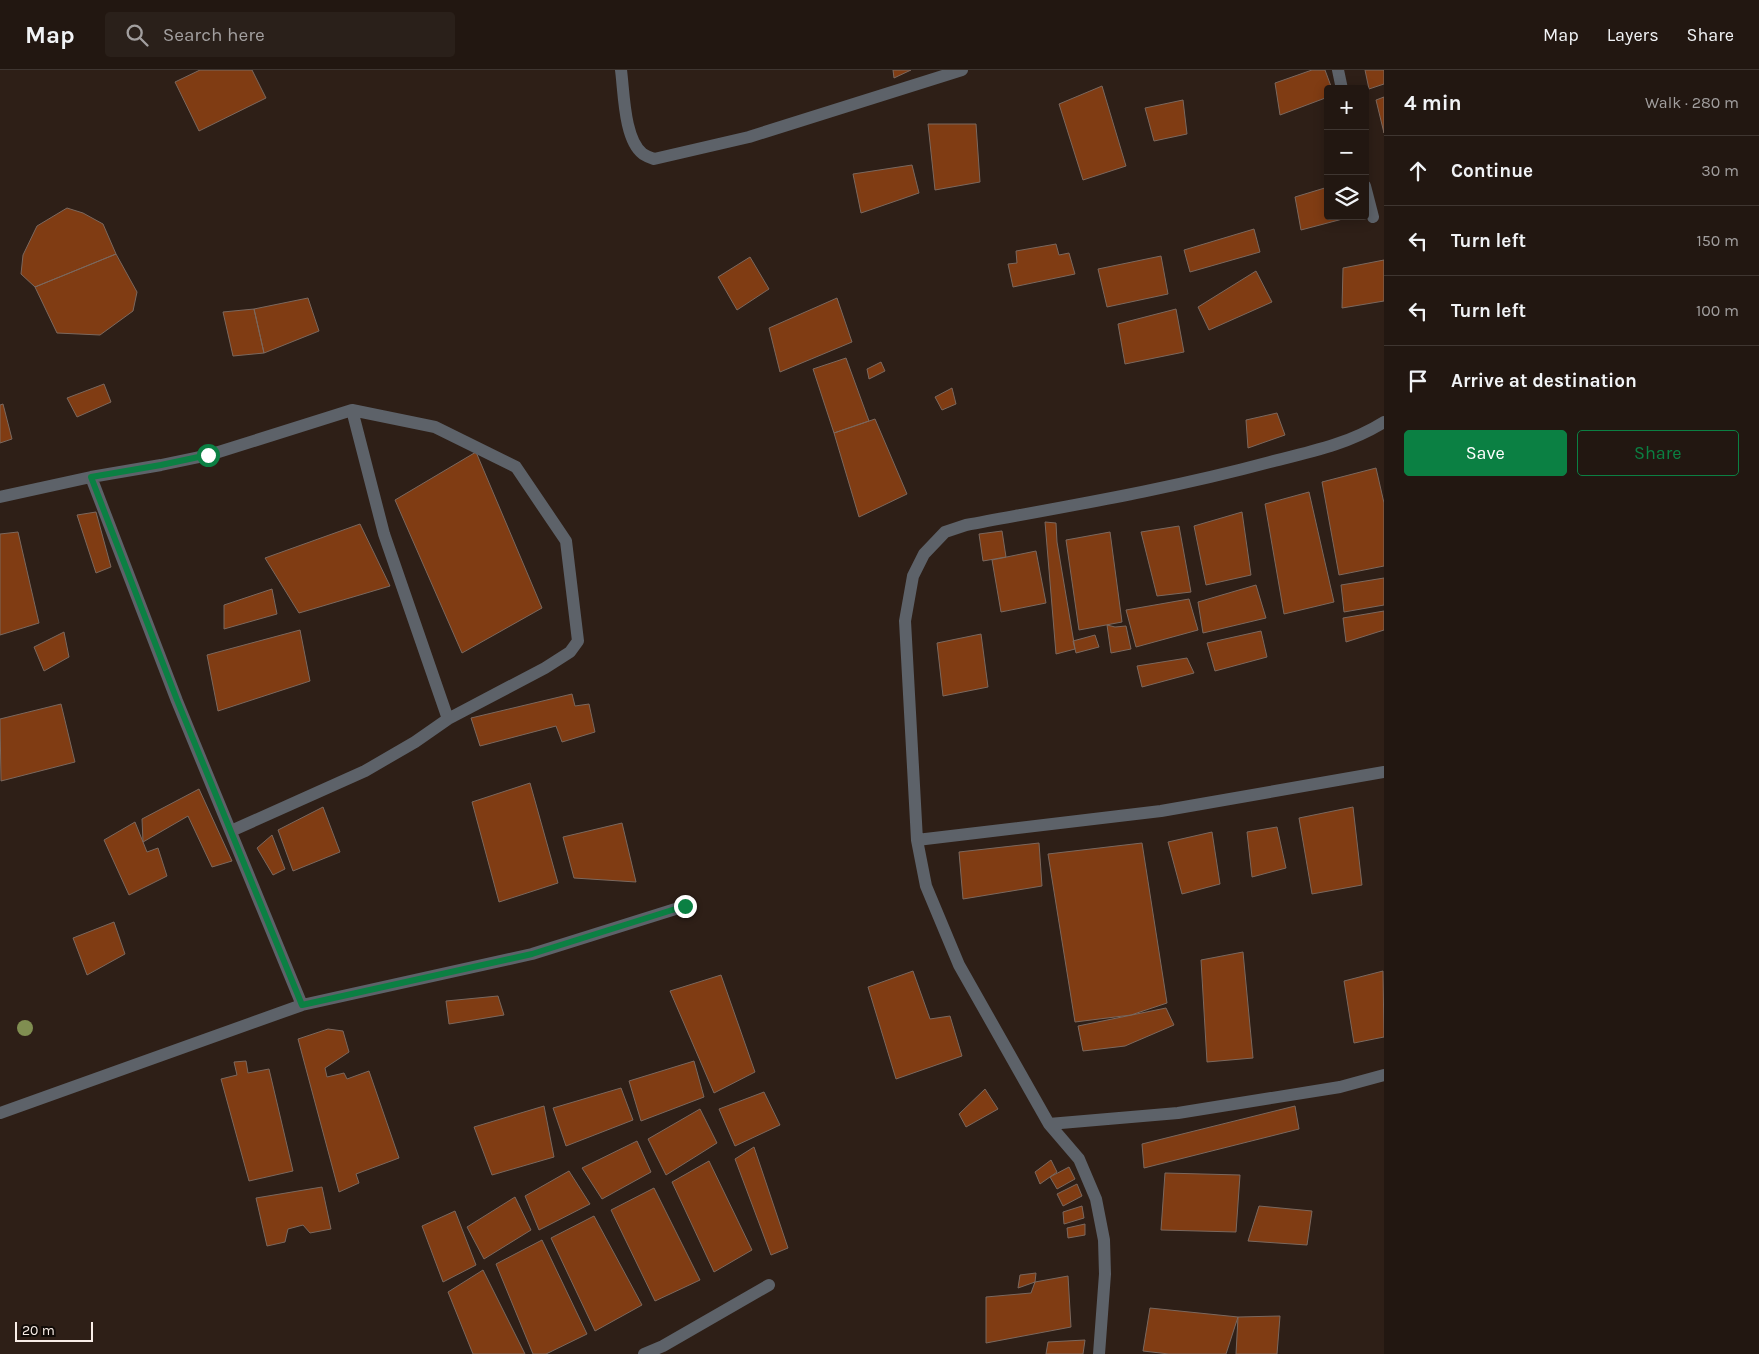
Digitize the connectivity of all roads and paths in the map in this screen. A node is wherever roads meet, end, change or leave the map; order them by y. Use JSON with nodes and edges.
{"nodes":[{"id":1,"x":621,"y":70,"type":"edge"},
{"id":2,"x":962,"y":70,"type":"edge"},
{"id":3,"x":1338,"y":70,"type":"edge"},
{"id":4,"x":1341,"y":85,"type":"edge"},
{"id":5,"x":1369,"y":202,"type":"edge"},
{"id":6,"x":1373,"y":217,"type":"dead end"},
{"id":7,"x":352,"y":410,"type":"junction"},
{"id":8,"x":1384,"y":422,"type":"edge"},
{"id":9,"x":91,"y":477,"type":"junction"},
{"id":10,"x":0,"y":497,"type":"edge"},
{"id":11,"x":448,"y":719,"type":"junction"},
{"id":12,"x":1384,"y":772,"type":"edge"},
{"id":13,"x":230,"y":830,"type":"junction"},
{"id":14,"x":918,"y":840,"type":"junction"},
{"id":15,"x":685,"y":906,"type":"dead end"},
{"id":16,"x":302,"y":1005,"type":"junction"},
{"id":17,"x":1384,"y":1075,"type":"edge"},
{"id":18,"x":0,"y":1113,"type":"edge"},
{"id":19,"x":1049,"y":1124,"type":"junction"},
{"id":20,"x":769,"y":1285,"type":"dead end"},
{"id":21,"x":644,"y":1354,"type":"edge"},
{"id":22,"x":1099,"y":1354,"type":"edge"}],
"edges":[{"from":1,"to":2,"type":"street"},
{"from":3,"to":4,"type":"street"},
{"from":5,"to":6,"type":"street"},
{"from":7,"to":9,"type":"street"},
{"from":7,"to":11,"type":"street"},
{"from":7,"to":11,"type":"street"},
{"from":8,"to":14,"type":"street"},
{"from":9,"to":10,"type":"street"},
{"from":9,"to":13,"type":"street"},
{"from":11,"to":13,"type":"street"},
{"from":12,"to":14,"type":"street"},
{"from":13,"to":16,"type":"street"},
{"from":14,"to":19,"type":"street"},
{"from":15,"to":16,"type":"street"},
{"from":16,"to":18,"type":"street"},
{"from":17,"to":19,"type":"street"},
{"from":19,"to":22,"type":"street"},
{"from":20,"to":21,"type":"street"}]}
